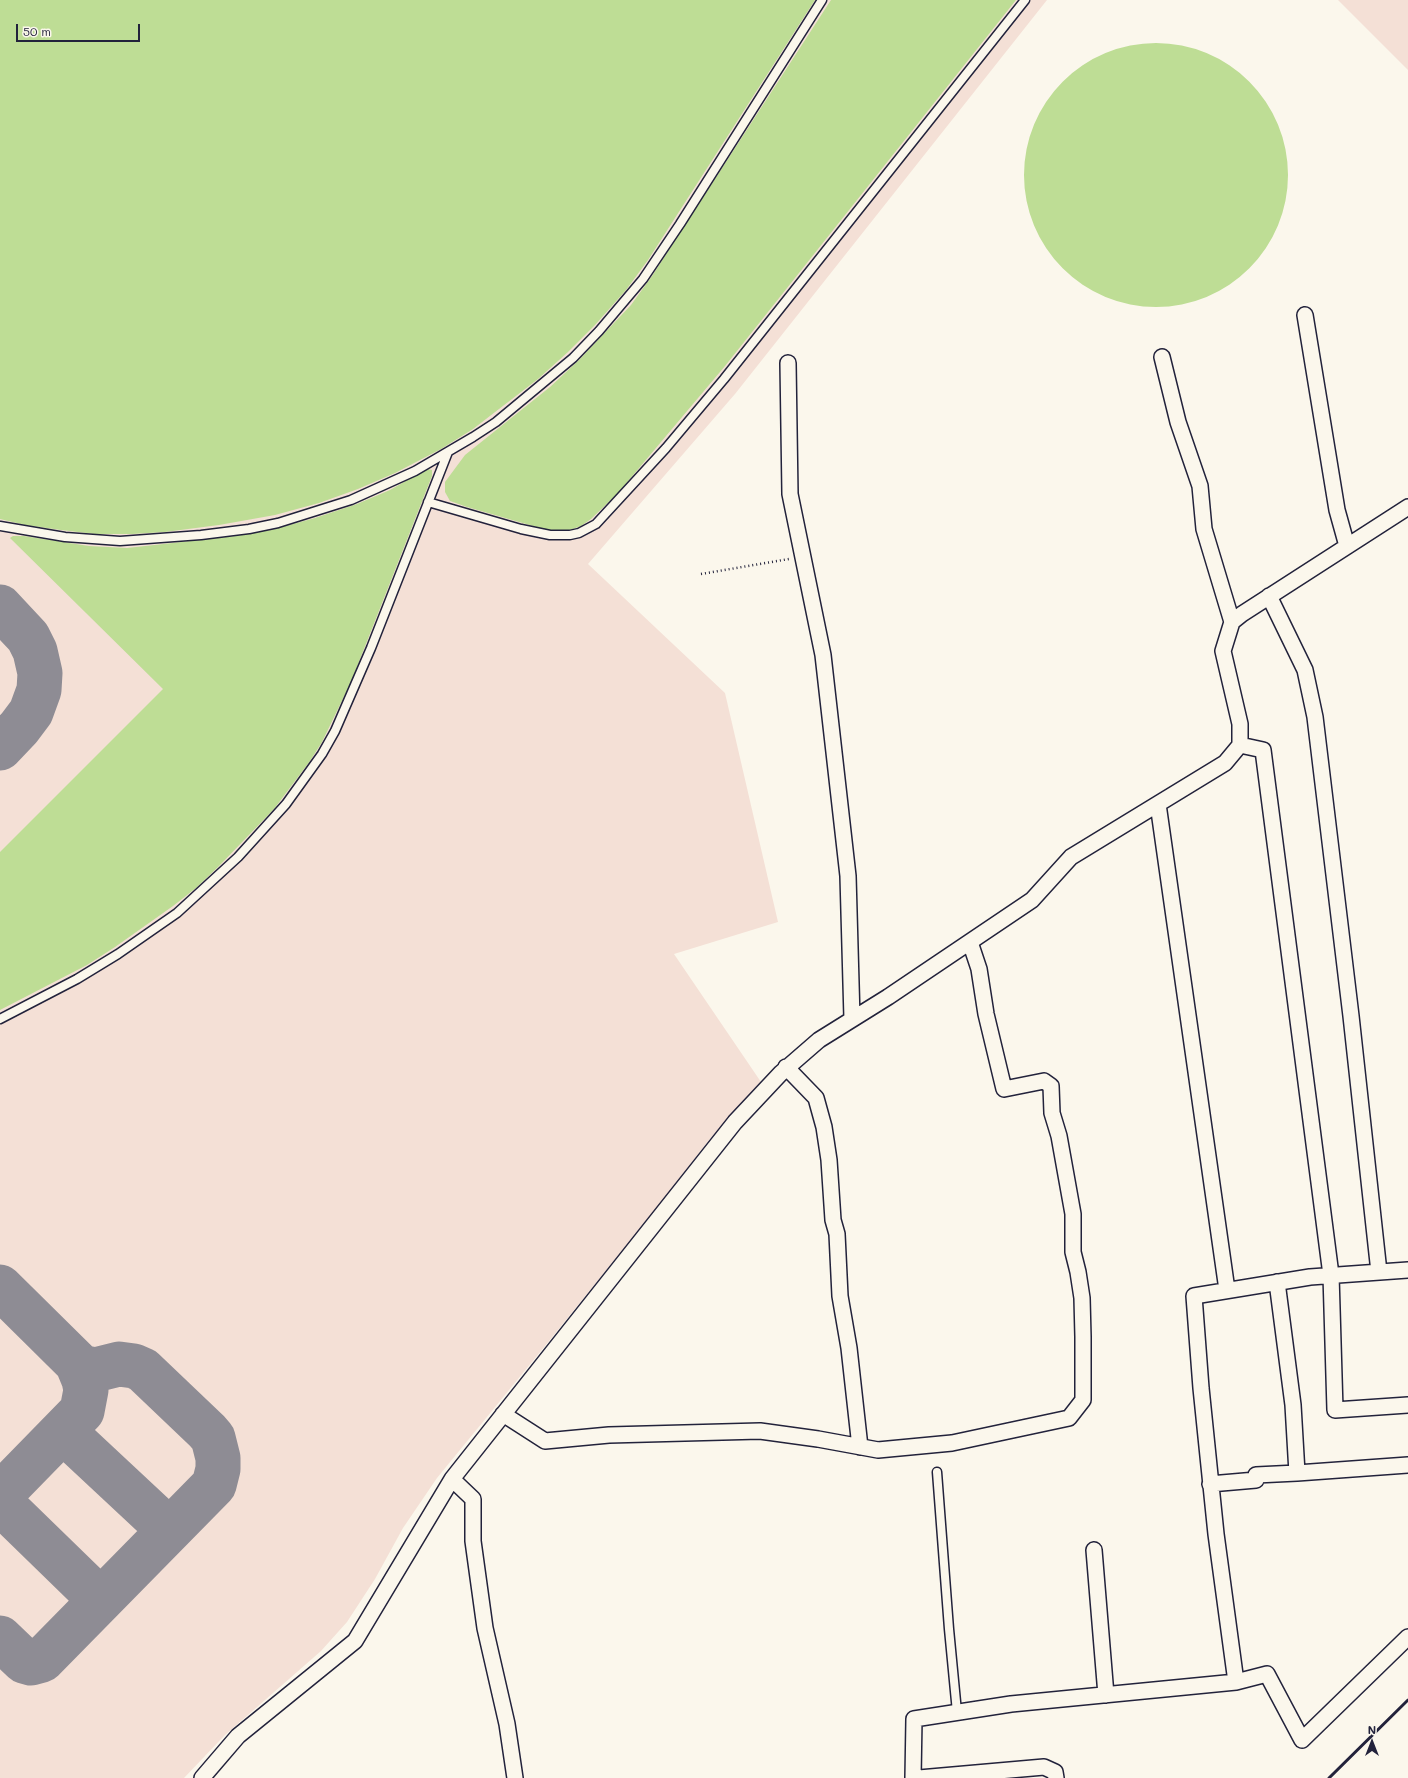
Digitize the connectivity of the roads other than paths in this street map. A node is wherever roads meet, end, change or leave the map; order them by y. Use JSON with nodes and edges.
{"nodes":[{"id":1,"x":822,"y":0,"type":"edge"},
{"id":2,"x":1025,"y":0,"type":"edge"},
{"id":3,"x":1304,"y":315,"type":"dead end"},
{"id":4,"x":1162,"y":357,"type":"dead end"},
{"id":5,"x":788,"y":363,"type":"dead end"},
{"id":6,"x":448,"y":452,"type":"junction"},
{"id":7,"x":428,"y":502,"type":"junction"},
{"id":8,"x":1408,"y":507,"type":"edge"},
{"id":9,"x":0,"y":526,"type":"edge"},
{"id":10,"x":1347,"y":546,"type":"junction"},
{"id":11,"x":1269,"y":596,"type":"junction"},
{"id":12,"x":1232,"y":622,"type":"junction"},
{"id":13,"x":1240,"y":744,"type":"junction"},
{"id":14,"x":1158,"y":804,"type":"junction"},
{"id":15,"x":970,"y":942,"type":"junction"},
{"id":16,"x":0,"y":1019,"type":"edge"},
{"id":17,"x":852,"y":1019,"type":"junction"},
{"id":18,"x":786,"y":1067,"type":"junction"},
{"id":19,"x":1408,"y":1270,"type":"edge"},
{"id":20,"x":1378,"y":1272,"type":"junction"},
{"id":21,"x":1331,"y":1275,"type":"junction"},
{"id":22,"x":1277,"y":1282,"type":"junction"},
{"id":23,"x":1227,"y":1290,"type":"junction"},
{"id":24,"x":1408,"y":1405,"type":"edge"},
{"id":25,"x":503,"y":1414,"type":"junction"},
{"id":26,"x":860,"y":1447,"type":"junction"},
{"id":27,"x":1408,"y":1465,"type":"edge"},
{"id":28,"x":937,"y":1472,"type":"dead end"},
{"id":29,"x":1297,"y":1473,"type":"junction"},
{"id":30,"x":452,"y":1479,"type":"junction"},
{"id":31,"x":1210,"y":1484,"type":"junction"},
{"id":32,"x":1094,"y":1550,"type":"dead end"},
{"id":33,"x":1408,"y":1637,"type":"edge"},
{"id":34,"x":1236,"y":1682,"type":"junction"},
{"id":35,"x":1106,"y":1695,"type":"junction"},
{"id":36,"x":958,"y":1712,"type":"junction"},
{"id":37,"x":952,"y":1776,"type":"edge"},
{"id":38,"x":202,"y":1778,"type":"edge"},
{"id":39,"x":515,"y":1778,"type":"edge"},
{"id":40,"x":913,"y":1778,"type":"edge"},
{"id":41,"x":919,"y":1778,"type":"edge"},
{"id":42,"x":1056,"y":1778,"type":"edge"}],
"edges":[{"from":1,"to":6,"type":"lane"},
{"from":2,"to":7,"type":"lane"},
{"from":3,"to":10,"type":"street"},
{"from":4,"to":12,"type":"street"},
{"from":5,"to":17,"type":"street"},
{"from":6,"to":7,"type":"lane"},
{"from":6,"to":9,"type":"lane"},
{"from":7,"to":16,"type":"lane"},
{"from":8,"to":10,"type":"street"},
{"from":10,"to":11,"type":"street"},
{"from":11,"to":12,"type":"street"},
{"from":11,"to":20,"type":"street"},
{"from":12,"to":13,"type":"street"},
{"from":13,"to":14,"type":"street"},
{"from":13,"to":21,"type":"street"},
{"from":14,"to":15,"type":"street"},
{"from":14,"to":23,"type":"street"},
{"from":15,"to":17,"type":"street"},
{"from":15,"to":26,"type":"street"},
{"from":17,"to":18,"type":"street"},
{"from":18,"to":25,"type":"street"},
{"from":18,"to":26,"type":"street"},
{"from":19,"to":20,"type":"street"},
{"from":20,"to":21,"type":"street"},
{"from":21,"to":22,"type":"street"},
{"from":21,"to":24,"type":"street"},
{"from":22,"to":23,"type":"street"},
{"from":22,"to":29,"type":"street"},
{"from":23,"to":31,"type":"street"},
{"from":25,"to":26,"type":"street"},
{"from":25,"to":30,"type":"street"},
{"from":27,"to":29,"type":"street"},
{"from":28,"to":36,"type":"lane"},
{"from":29,"to":31,"type":"street"},
{"from":30,"to":38,"type":"street"},
{"from":30,"to":39,"type":"street"},
{"from":31,"to":34,"type":"street"},
{"from":32,"to":35,"type":"street"},
{"from":33,"to":34,"type":"street"},
{"from":34,"to":35,"type":"street"},
{"from":35,"to":36,"type":"street"},
{"from":36,"to":40,"type":"street"},
{"from":37,"to":41,"type":"street"},
{"from":37,"to":42,"type":"street"}]}
